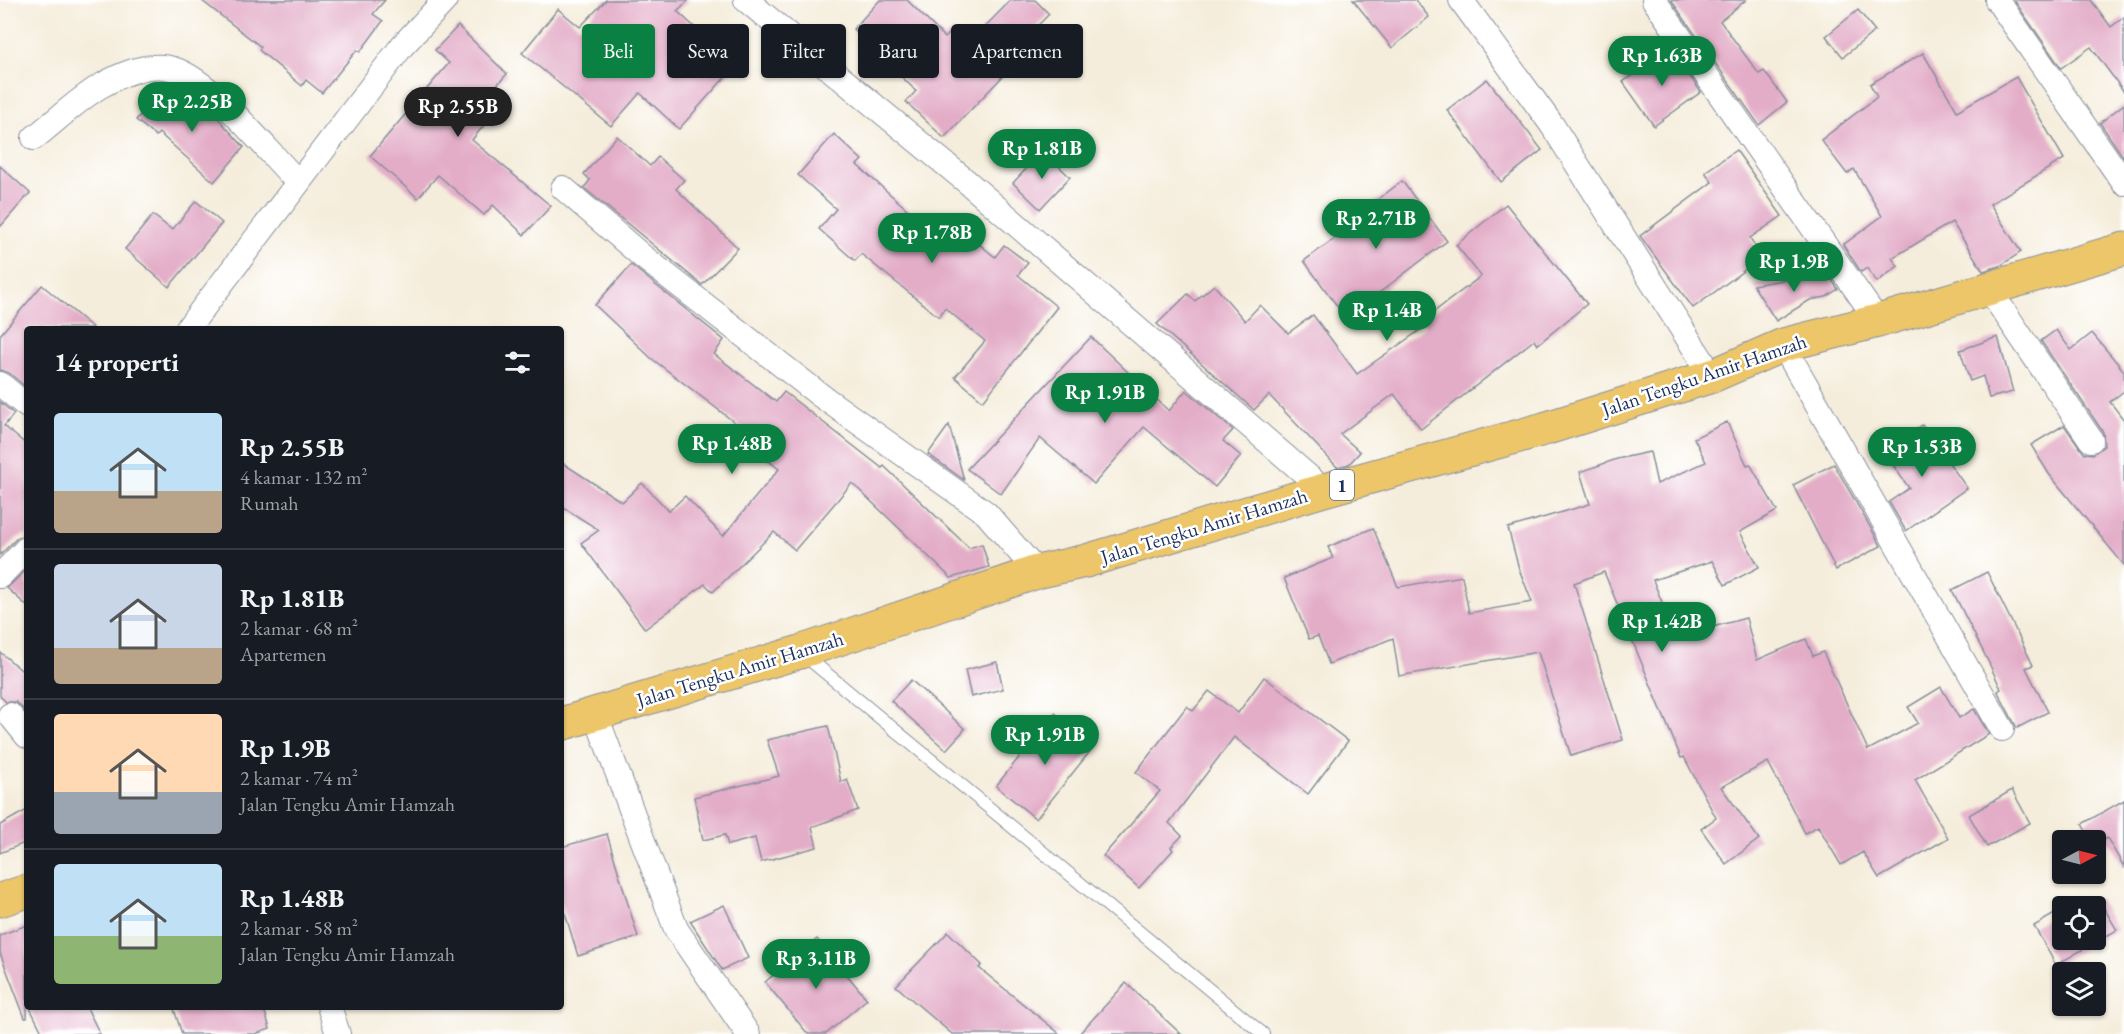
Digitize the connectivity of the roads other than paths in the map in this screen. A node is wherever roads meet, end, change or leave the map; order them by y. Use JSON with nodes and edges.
{"nodes":[{"id":1,"x":445,"y":0,"type":"edge"},
{"id":2,"x":746,"y":0,"type":"edge"},
{"id":3,"x":1461,"y":0,"type":"edge"},
{"id":4,"x":1654,"y":0,"type":"edge"},
{"id":5,"x":1997,"y":0,"type":"edge"},
{"id":6,"x":34,"y":138,"type":"dead end"},
{"id":7,"x":298,"y":182,"type":"junction"},
{"id":8,"x":2124,"y":183,"type":"edge"},
{"id":9,"x":563,"y":188,"type":"dead end"},
{"id":10,"x":2124,"y":249,"type":"edge"},
{"id":11,"x":1988,"y":288,"type":"junction"},
{"id":12,"x":1878,"y":321,"type":"junction"},
{"id":13,"x":190,"y":326,"type":"edge"},
{"id":14,"x":1783,"y":345,"type":"junction"},
{"id":15,"x":1712,"y":376,"type":"junction"},
{"id":16,"x":0,"y":384,"type":"edge"},
{"id":17,"x":24,"y":404,"type":"edge"},
{"id":18,"x":2091,"y":440,"type":"dead end"},
{"id":19,"x":1324,"y":490,"type":"junction"},
{"id":20,"x":24,"y":551,"type":"edge"},
{"id":21,"x":1037,"y":572,"type":"junction"},
{"id":22,"x":0,"y":576,"type":"edge"},
{"id":23,"x":800,"y":652,"type":"junction"},
{"id":24,"x":595,"y":713,"type":"junction"},
{"id":25,"x":10,"y":715,"type":"dead end"},
{"id":26,"x":564,"y":723,"type":"edge"},
{"id":27,"x":2002,"y":729,"type":"dead end"},
{"id":28,"x":24,"y":732,"type":"edge"},
{"id":29,"x":24,"y":892,"type":"edge"},
{"id":30,"x":0,"y":900,"type":"edge"},
{"id":31,"x":330,"y":1010,"type":"edge"},
{"id":32,"x":338,"y":1034,"type":"edge"},
{"id":33,"x":748,"y":1034,"type":"edge"},
{"id":34,"x":1263,"y":1034,"type":"edge"}],
"edges":[{"from":1,"to":7,"type":"street"},
{"from":2,"to":19,"type":"street"},
{"from":3,"to":15,"type":"street"},
{"from":4,"to":12,"type":"street"},
{"from":5,"to":8,"type":"street"},
{"from":6,"to":7,"type":"street"},
{"from":7,"to":13,"type":"street"},
{"from":9,"to":21,"type":"street"},
{"from":10,"to":11,"type":"highway","name":"Jalan Tengku Amir Hamzah","number":"1"},
{"from":11,"to":12,"type":"highway","name":"Jalan Tengku Amir Hamzah","number":"1"},
{"from":11,"to":18,"type":"street"},
{"from":12,"to":14,"type":"highway","name":"Jalan Tengku Amir Hamzah","number":"1"},
{"from":14,"to":15,"type":"highway","name":"Jalan Tengku Amir Hamzah","number":"1"},
{"from":14,"to":27,"type":"street"},
{"from":15,"to":19,"type":"highway","name":"Jalan Tengku Amir Hamzah","number":"1"},
{"from":16,"to":17,"type":"street"},
{"from":19,"to":21,"type":"highway","name":"Jalan Tengku Amir Hamzah","number":"1"},
{"from":20,"to":22,"type":"street"},
{"from":21,"to":23,"type":"highway","name":"Jalan Tengku Amir Hamzah","number":"1"},
{"from":23,"to":24,"type":"highway","name":"Jalan Tengku Amir Hamzah","number":"1"},
{"from":23,"to":34,"type":"lane"},
{"from":24,"to":26,"type":"highway","name":"Jalan Tengku Amir Hamzah","number":"1"},
{"from":24,"to":33,"type":"street"},
{"from":25,"to":28,"type":"street"},
{"from":29,"to":30,"type":"highway"},
{"from":31,"to":32,"type":"street"}]}
